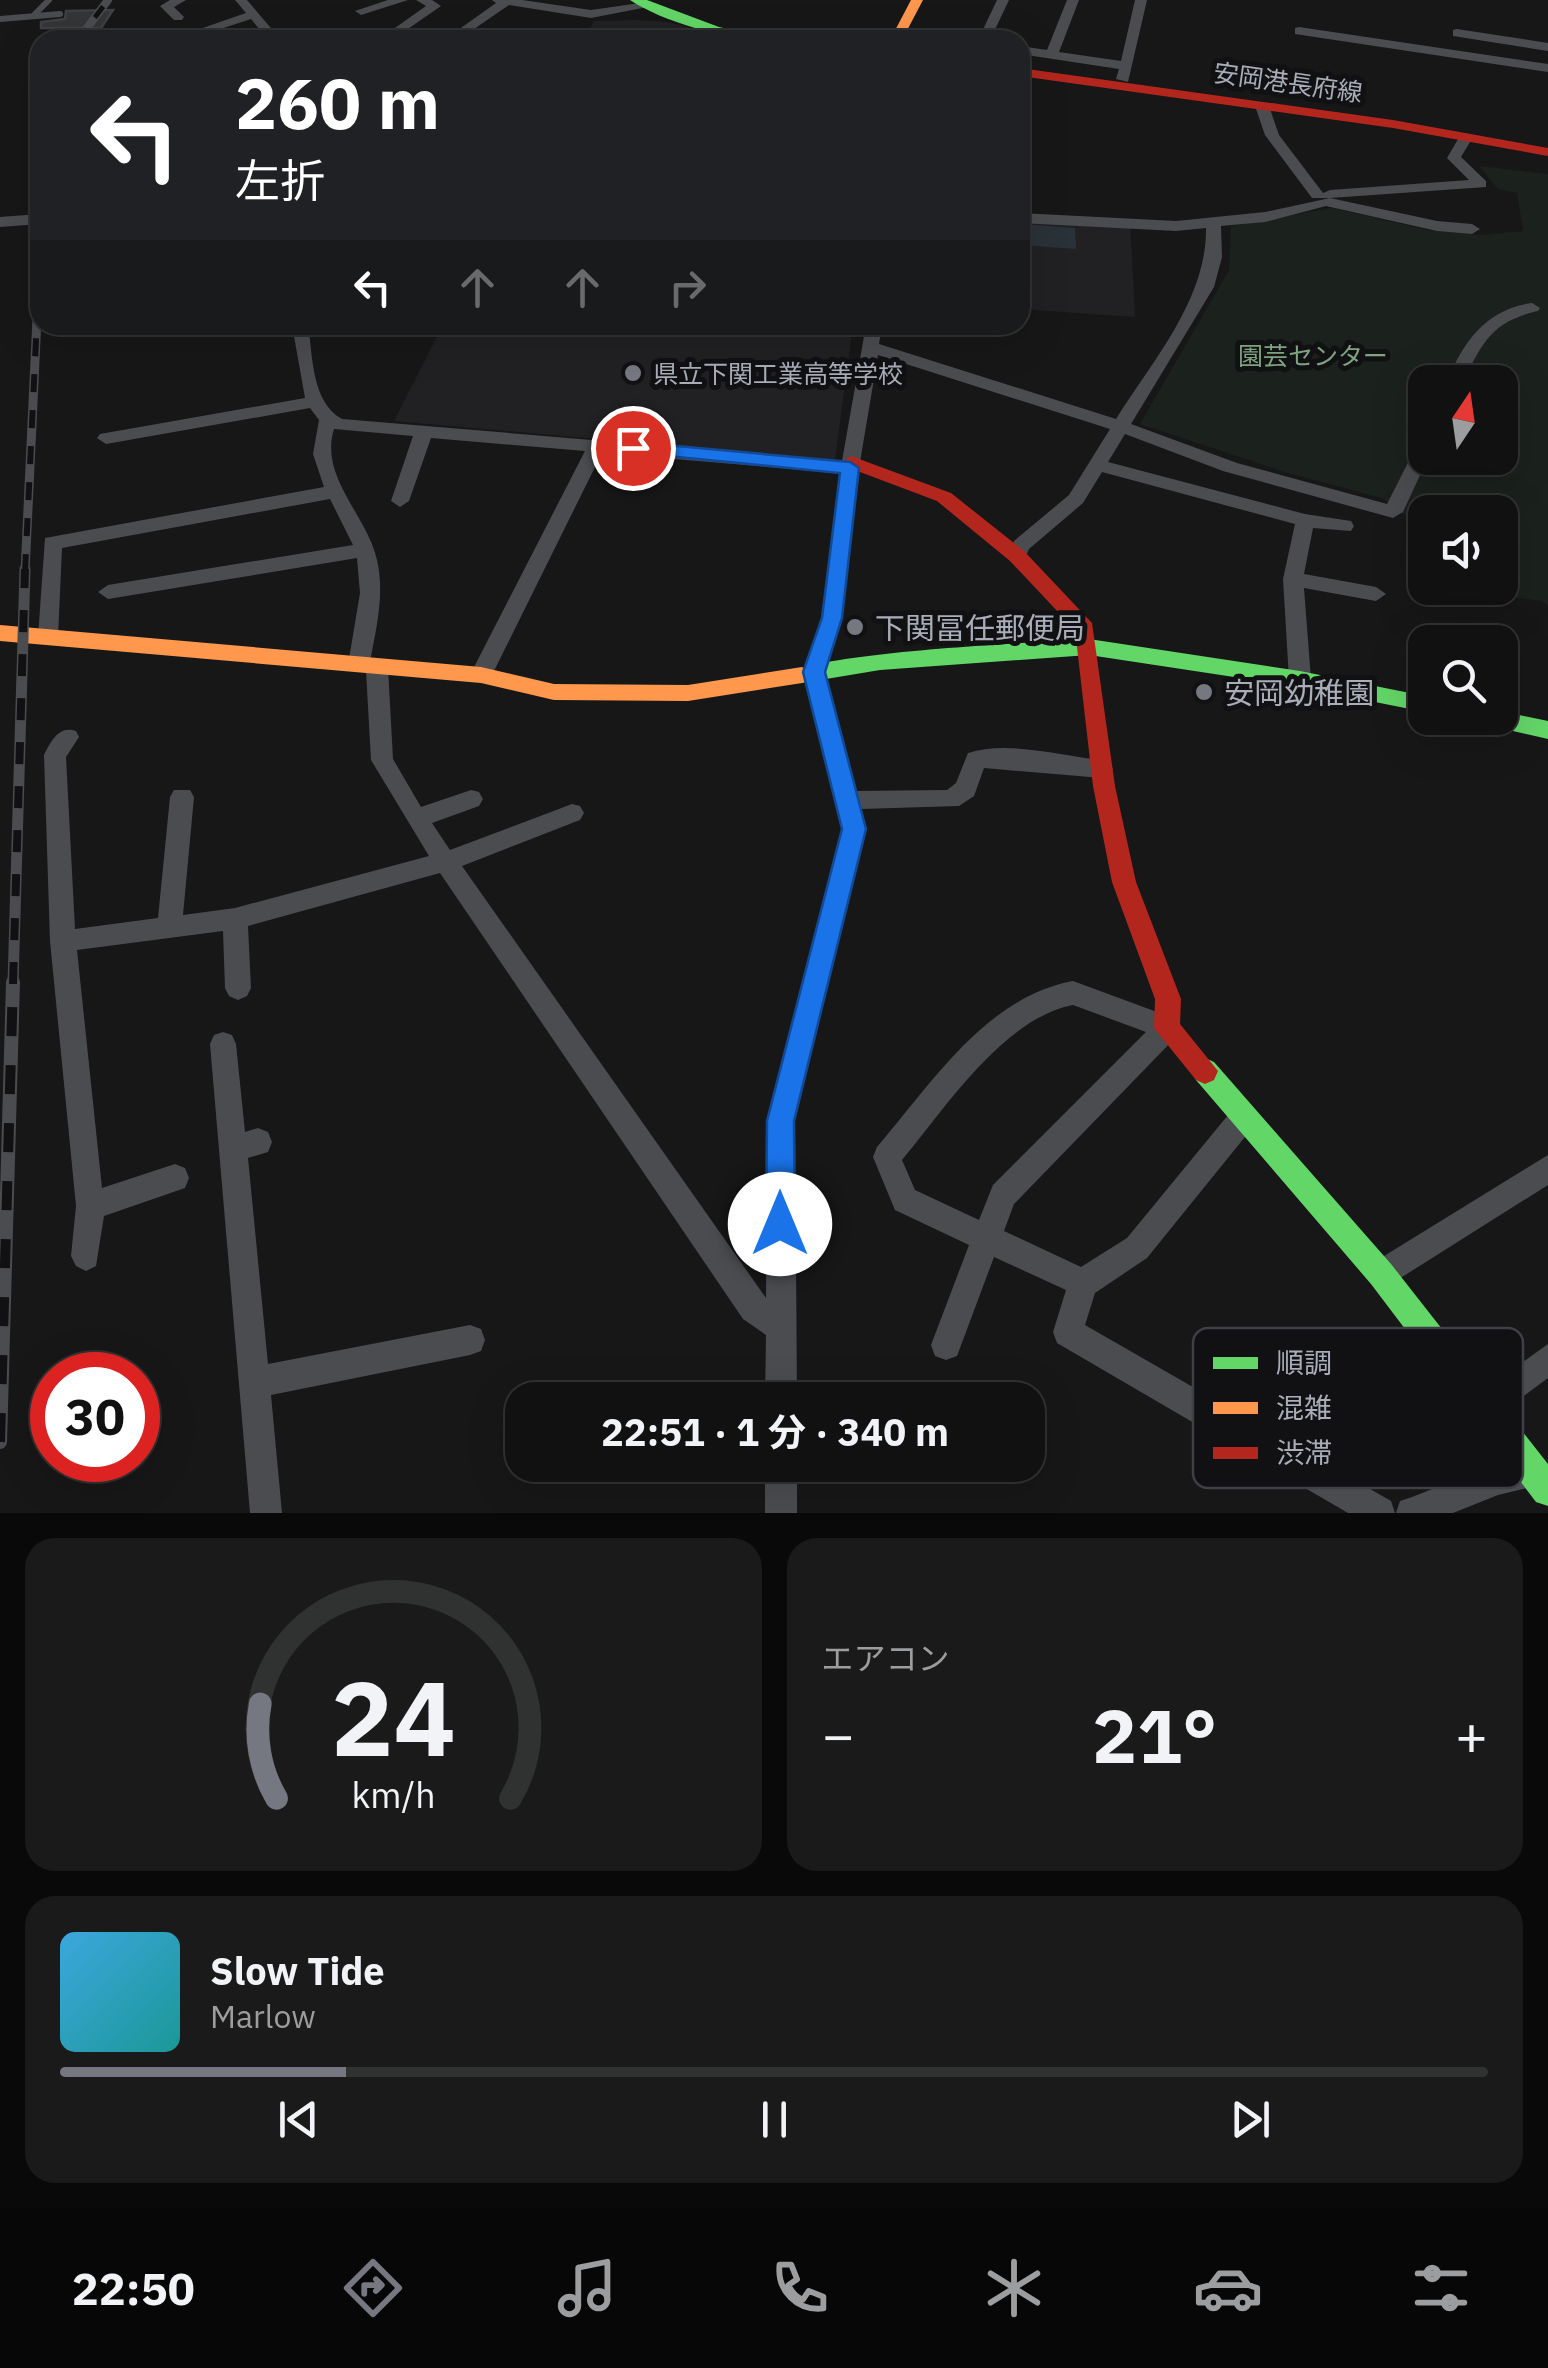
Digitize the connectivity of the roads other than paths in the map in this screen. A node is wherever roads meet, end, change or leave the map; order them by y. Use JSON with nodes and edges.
{"nodes":[{"id":1,"x":49,"y":0,"type":"edge"},
{"id":2,"x":180,"y":0,"type":"edge"},
{"id":3,"x":241,"y":0,"type":"edge"},
{"id":4,"x":402,"y":0,"type":"edge"},
{"id":5,"x":422,"y":0,"type":"edge"},
{"id":6,"x":917,"y":0,"type":"edge"},
{"id":7,"x":1002,"y":0,"type":"edge"},
{"id":8,"x":1073,"y":0,"type":"edge"},
{"id":9,"x":1142,"y":0,"type":"edge"},
{"id":10,"x":502,"y":1,"type":"edge"},
{"id":11,"x":642,"y":3,"type":"edge"},
{"id":12,"x":361,"y":10,"type":"dead end"},
{"id":13,"x":60,"y":14,"type":"dead end"},
{"id":14,"x":255,"y":14,"type":"junction"},
{"id":15,"x":34,"y":15,"type":"junction"},
{"id":16,"x":178,"y":16,"type":"dead end"},
{"id":17,"x":0,"y":19,"type":"edge"},
{"id":18,"x":205,"y":30,"type":"edge"},
{"id":19,"x":267,"y":30,"type":"edge"},
{"id":20,"x":399,"y":30,"type":"edge"},
{"id":21,"x":463,"y":30,"type":"edge"},
{"id":22,"x":716,"y":30,"type":"edge"},
{"id":23,"x":901,"y":30,"type":"edge"},
{"id":24,"x":988,"y":30,"type":"edge"},
{"id":25,"x":1299,"y":31,"type":"dead end"},
{"id":26,"x":1457,"y":32,"type":"dead end"},
{"id":27,"x":1548,"y":47,"type":"edge"},
{"id":28,"x":1030,"y":51,"type":"edge"},
{"id":29,"x":1051,"y":54,"type":"junction"},
{"id":30,"x":1548,"y":68,"type":"edge"},
{"id":31,"x":1030,"y":72,"type":"edge"},
{"id":32,"x":1124,"y":76,"type":"junction"},
{"id":33,"x":1262,"y":106,"type":"junction"},
{"id":34,"x":1466,"y":137,"type":"junction"},
{"id":35,"x":1548,"y":152,"type":"edge"},
{"id":36,"x":1321,"y":198,"type":"junction"},
{"id":37,"x":1030,"y":219,"type":"edge"},
{"id":38,"x":30,"y":220,"type":"edge"},
{"id":39,"x":1213,"y":221,"type":"junction"},
{"id":40,"x":0,"y":222,"type":"edge"},
{"id":41,"x":1472,"y":230,"type":"dead end"},
{"id":42,"x":1532,"y":308,"type":"dead end"},
{"id":43,"x":302,"y":335,"type":"edge"},
{"id":44,"x":872,"y":335,"type":"edge"},
{"id":45,"x":870,"y":347,"type":"junction"},
{"id":46,"x":1464,"y":365,"type":"edge"},
{"id":47,"x":314,"y":402,"type":"junction"},
{"id":48,"x":328,"y":421,"type":"junction"},
{"id":49,"x":1122,"y":427,"type":"junction"},
{"id":50,"x":424,"y":431,"type":"junction"},
{"id":51,"x":106,"y":438,"type":"dead end"},
{"id":52,"x":597,"y":445,"type":"junction"},
{"id":53,"x":1096,"y":464,"type":"junction"},
{"id":54,"x":850,"y":465,"type":"junction"},
{"id":55,"x":1411,"y":475,"type":"edge"},
{"id":56,"x":337,"y":491,"type":"junction"},
{"id":57,"x":400,"y":501,"type":"dead end"},
{"id":58,"x":1305,"y":520,"type":"junction"},
{"id":59,"x":1344,"y":526,"type":"dead end"},
{"id":60,"x":365,"y":550,"type":"junction"},
{"id":61,"x":1017,"y":556,"type":"junction"},
{"id":62,"x":1293,"y":579,"type":"junction"},
{"id":63,"x":108,"y":592,"type":"dead end"},
{"id":64,"x":1376,"y":594,"type":"dead end"},
{"id":65,"x":0,"y":633,"type":"edge"},
{"id":66,"x":48,"y":637,"type":"junction"},
{"id":67,"x":1089,"y":648,"type":"junction"},
{"id":68,"x":368,"y":667,"type":"junction"},
{"id":69,"x":814,"y":672,"type":"junction"},
{"id":70,"x":482,"y":675,"type":"junction"},
{"id":71,"x":1300,"y":679,"type":"junction"},
{"id":72,"x":1408,"y":701,"type":"edge"},
{"id":73,"x":1518,"y":724,"type":"edge"},
{"id":74,"x":1548,"y":730,"type":"edge"},
{"id":75,"x":68,"y":737,"type":"dead end"},
{"id":76,"x":1102,"y":769,"type":"junction"},
{"id":77,"x":182,"y":798,"type":"dead end"},
{"id":78,"x":471,"y":798,"type":"dead end"},
{"id":79,"x":848,"y":800,"type":"junction"},
{"id":80,"x":572,"y":812,"type":"dead end"},
{"id":81,"x":416,"y":818,"type":"junction"},
{"id":82,"x":444,"y":862,"type":"junction"},
{"id":83,"x":235,"y":918,"type":"junction"},
{"id":84,"x":170,"y":924,"type":"junction"},
{"id":85,"x":62,"y":941,"type":"junction"},
{"id":86,"x":238,"y":988,"type":"dead end"},
{"id":87,"x":1167,"y":1028,"type":"junction"},
{"id":88,"x":232,"y":1056,"type":"dead end"},
{"id":89,"x":1243,"y":1118,"type":"junction"},
{"id":90,"x":1548,"y":1169,"type":"edge"},
{"id":91,"x":175,"y":1178,"type":"dead end"},
{"id":92,"x":90,"y":1206,"type":"junction"},
{"id":93,"x":986,"y":1239,"type":"junction"},
{"id":94,"x":86,"y":1256,"type":"dead end"},
{"id":95,"x":1381,"y":1274,"type":"junction"},
{"id":96,"x":1083,"y":1282,"type":"junction"},
{"id":97,"x":780,"y":1327,"type":"junction"},
{"id":98,"x":1422,"y":1328,"type":"edge"},
{"id":99,"x":470,"y":1340,"type":"dead end"},
{"id":100,"x":946,"y":1345,"type":"dead end"},
{"id":101,"x":1548,"y":1359,"type":"edge"},
{"id":102,"x":1523,"y":1379,"type":"edge"},
{"id":103,"x":780,"y":1382,"type":"edge"},
{"id":104,"x":252,"y":1384,"type":"junction"},
{"id":105,"x":1193,"y":1405,"type":"edge"},
{"id":106,"x":1523,"y":1459,"type":"edge"},
{"id":107,"x":1540,"y":1481,"type":"edge"},
{"id":108,"x":781,"y":1482,"type":"edge"},
{"id":109,"x":1335,"y":1488,"type":"edge"},
{"id":110,"x":1477,"y":1488,"type":"edge"},
{"id":111,"x":266,"y":1513,"type":"edge"},
{"id":112,"x":782,"y":1513,"type":"edge"},
{"id":113,"x":1378,"y":1513,"type":"edge"},
{"id":114,"x":1412,"y":1513,"type":"edge"}],
"edges":[{"from":1,"to":15,"type":"lane"},
{"from":2,"to":16,"type":"street"},
{"from":3,"to":14,"type":"street"},
{"from":4,"to":12,"type":"street"},
{"from":5,"to":20,"type":"street"},
{"from":6,"to":23,"type":"street"},
{"from":7,"to":24,"type":"street"},
{"from":8,"to":29,"type":"street"},
{"from":9,"to":32,"type":"street"},
{"from":10,"to":11,"type":"street"},
{"from":10,"to":21,"type":"street"},
{"from":11,"to":22,"type":"street"},
{"from":13,"to":15,"type":"lane"},
{"from":14,"to":18,"type":"street"},
{"from":14,"to":19,"type":"street"},
{"from":15,"to":17,"type":"lane"},
{"from":25,"to":30,"type":"street"},
{"from":26,"to":27,"type":"street"},
{"from":28,"to":29,"type":"street"},
{"from":29,"to":32,"type":"street"},
{"from":31,"to":32,"type":"street","name":"安岡港長府線"},
{"from":32,"to":33,"type":"street","name":"安岡港長府線"},
{"from":33,"to":34,"type":"street","name":"安岡港長府線"},
{"from":33,"to":36,"type":"street"},
{"from":34,"to":35,"type":"street","name":"安岡港長府線"},
{"from":34,"to":36,"type":"street"},
{"from":36,"to":39,"type":"street"},
{"from":36,"to":41,"type":"street"},
{"from":37,"to":39,"type":"street"},
{"from":38,"to":40,"type":"street"},
{"from":39,"to":49,"type":"street"},
{"from":42,"to":46,"type":"street"},
{"from":43,"to":47,"type":"street"},
{"from":44,"to":45,"type":"street"},
{"from":45,"to":49,"type":"street"},
{"from":45,"to":54,"type":"street"},
{"from":47,"to":48,"type":"street"},
{"from":47,"to":51,"type":"street"},
{"from":48,"to":50,"type":"street"},
{"from":48,"to":56,"type":"street"},
{"from":49,"to":53,"type":"street"},
{"from":49,"to":55,"type":"street"},
{"from":50,"to":52,"type":"street"},
{"from":50,"to":57,"type":"street"},
{"from":52,"to":54,"type":"street"},
{"from":52,"to":70,"type":"street"},
{"from":53,"to":58,"type":"street"},
{"from":53,"to":61,"type":"street"},
{"from":54,"to":61,"type":"street"},
{"from":54,"to":69,"type":"street"},
{"from":56,"to":60,"type":"street"},
{"from":56,"to":66,"type":"street"},
{"from":58,"to":59,"type":"street"},
{"from":58,"to":62,"type":"street"},
{"from":60,"to":63,"type":"street"},
{"from":60,"to":68,"type":"street"},
{"from":61,"to":67,"type":"street"},
{"from":62,"to":64,"type":"street"},
{"from":62,"to":71,"type":"street"},
{"from":65,"to":66,"type":"street"},
{"from":66,"to":68,"type":"street"},
{"from":67,"to":69,"type":"street"},
{"from":67,"to":71,"type":"street"},
{"from":67,"to":76,"type":"street"},
{"from":68,"to":70,"type":"street"},
{"from":68,"to":81,"type":"street"},
{"from":69,"to":70,"type":"street"},
{"from":69,"to":79,"type":"street"},
{"from":71,"to":72,"type":"street"},
{"from":73,"to":74,"type":"street"},
{"from":75,"to":85,"type":"street"},
{"from":76,"to":79,"type":"street"},
{"from":76,"to":87,"type":"street"},
{"from":77,"to":84,"type":"street"},
{"from":78,"to":81,"type":"street"},
{"from":79,"to":97,"type":"street"},
{"from":80,"to":82,"type":"street"},
{"from":81,"to":82,"type":"street"},
{"from":82,"to":83,"type":"street"},
{"from":82,"to":97,"type":"street"},
{"from":83,"to":84,"type":"street"},
{"from":83,"to":86,"type":"street"},
{"from":84,"to":85,"type":"street"},
{"from":85,"to":92,"type":"street"},
{"from":87,"to":89,"type":"street"},
{"from":87,"to":93,"type":"street"},
{"from":87,"to":93,"type":"street"},
{"from":88,"to":104,"type":"street"},
{"from":89,"to":95,"type":"street"},
{"from":89,"to":96,"type":"street"},
{"from":90,"to":95,"type":"street"},
{"from":91,"to":92,"type":"street"},
{"from":92,"to":94,"type":"street"},
{"from":93,"to":96,"type":"street"},
{"from":93,"to":100,"type":"street"},
{"from":95,"to":98,"type":"street"},
{"from":96,"to":105,"type":"street"},
{"from":97,"to":103,"type":"street"},
{"from":99,"to":104,"type":"street"},
{"from":101,"to":102,"type":"street"},
{"from":104,"to":111,"type":"street"},
{"from":106,"to":107,"type":"street"},
{"from":108,"to":112,"type":"street"},
{"from":109,"to":113,"type":"street"},
{"from":110,"to":114,"type":"street"}]}
